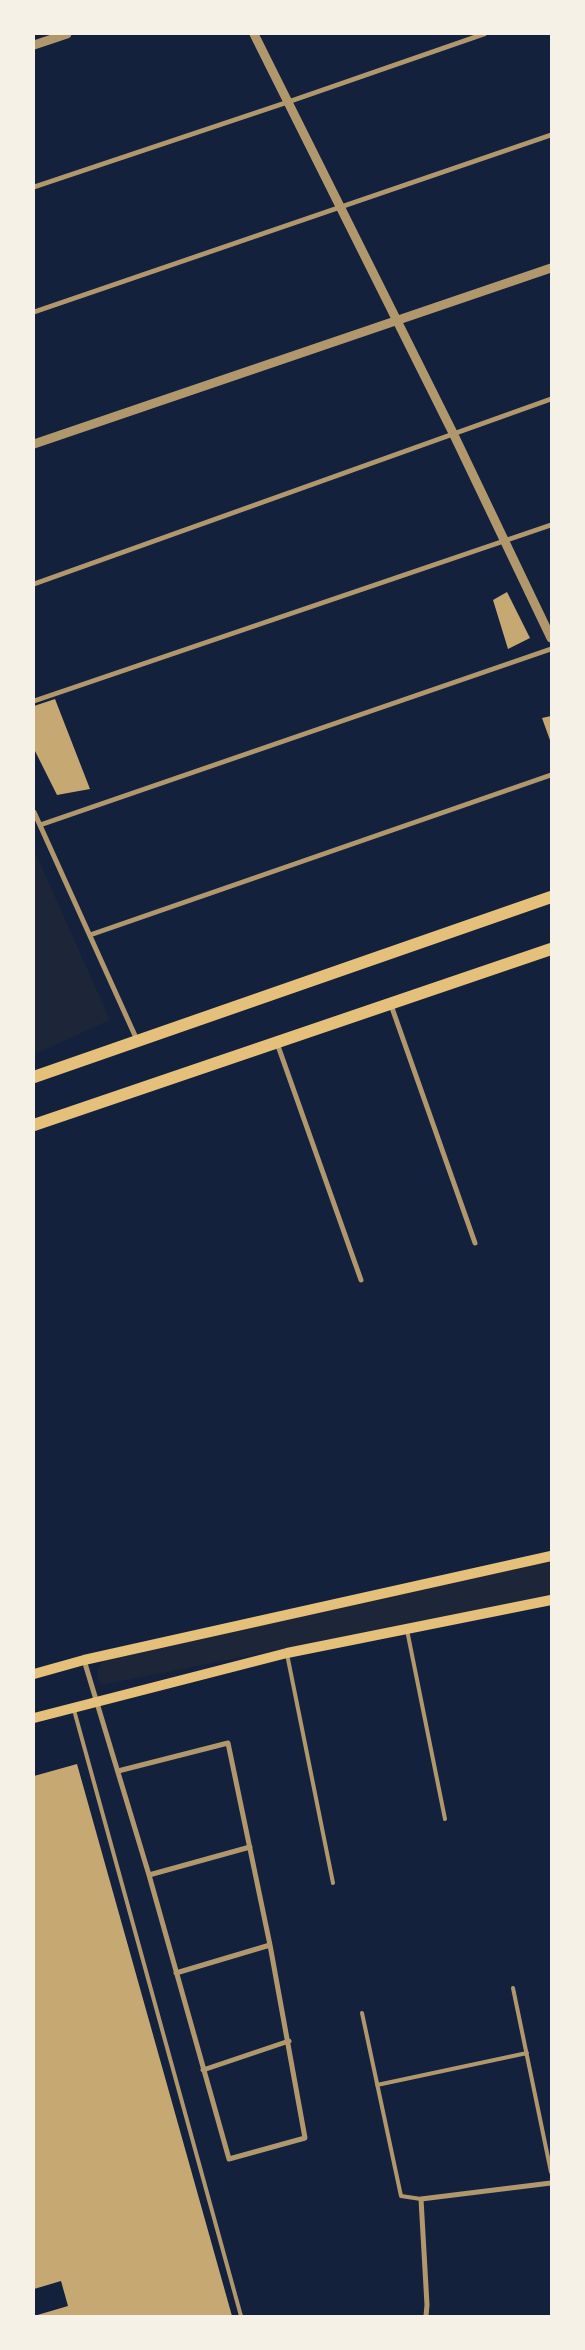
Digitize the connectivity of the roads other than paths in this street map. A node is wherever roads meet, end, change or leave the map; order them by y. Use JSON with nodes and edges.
{"nodes":[{"id":1,"x":67,"y":34,"type":"edge"},
{"id":2,"x":254,"y":34,"type":"edge"},
{"id":3,"x":484,"y":34,"type":"edge"},
{"id":4,"x":34,"y":45,"type":"edge"},
{"id":5,"x":288,"y":102,"type":"junction"},
{"id":6,"x":551,"y":136,"type":"edge"},
{"id":7,"x":34,"y":186,"type":"edge"},
{"id":8,"x":341,"y":208,"type":"junction"},
{"id":9,"x":551,"y":268,"type":"edge"},
{"id":10,"x":34,"y":312,"type":"edge"},
{"id":11,"x":397,"y":320,"type":"junction"},
{"id":12,"x":551,"y":399,"type":"edge"},
{"id":13,"x":453,"y":433,"type":"junction"},
{"id":14,"x":34,"y":444,"type":"edge"},
{"id":15,"x":551,"y":525,"type":"edge"},
{"id":16,"x":504,"y":541,"type":"junction"},
{"id":17,"x":34,"y":584,"type":"edge"},
{"id":18,"x":551,"y":638,"type":"edge"},
{"id":19,"x":551,"y":649,"type":"edge"},
{"id":20,"x":34,"y":701,"type":"edge"},
{"id":21,"x":551,"y":776,"type":"edge"},
{"id":22,"x":34,"y":812,"type":"edge"},
{"id":23,"x":40,"y":825,"type":"junction"},
{"id":24,"x":551,"y":897,"type":"edge"},
{"id":25,"x":90,"y":935,"type":"junction"},
{"id":26,"x":551,"y":949,"type":"edge"},
{"id":27,"x":391,"y":1004,"type":"junction"},
{"id":28,"x":137,"y":1041,"type":"junction"},
{"id":29,"x":276,"y":1043,"type":"junction"},
{"id":30,"x":36,"y":1074,"type":"edge"},
{"id":31,"x":34,"y":1125,"type":"edge"},
{"id":32,"x":475,"y":1242,"type":"dead end"},
{"id":33,"x":361,"y":1280,"type":"dead end"},
{"id":34,"x":551,"y":1556,"type":"edge"},
{"id":35,"x":551,"y":1600,"type":"edge"},
{"id":36,"x":407,"y":1628,"type":"junction"},
{"id":37,"x":287,"y":1653,"type":"junction"},
{"id":38,"x":84,"y":1660,"type":"junction"},
{"id":39,"x":34,"y":1674,"type":"edge"},
{"id":40,"x":97,"y":1701,"type":"junction"},
{"id":41,"x":73,"y":1708,"type":"junction"},
{"id":42,"x":34,"y":1718,"type":"edge"},
{"id":43,"x":118,"y":1770,"type":"junction"},
{"id":44,"x":445,"y":1819,"type":"dead end"},
{"id":45,"x":250,"y":1847,"type":"junction"},
{"id":46,"x":148,"y":1875,"type":"junction"},
{"id":47,"x":333,"y":1882,"type":"dead end"},
{"id":48,"x":270,"y":1945,"type":"junction"},
{"id":49,"x":176,"y":1973,"type":"junction"},
{"id":50,"x":513,"y":1988,"type":"dead end"},
{"id":51,"x":362,"y":2013,"type":"dead end"},
{"id":52,"x":289,"y":2041,"type":"junction"},
{"id":53,"x":527,"y":2053,"type":"junction"},
{"id":54,"x":203,"y":2070,"type":"junction"},
{"id":55,"x":377,"y":2085,"type":"junction"},
{"id":56,"x":551,"y":2172,"type":"edge"},
{"id":57,"x":551,"y":2183,"type":"edge"},
{"id":58,"x":421,"y":2199,"type":"junction"},
{"id":59,"x":241,"y":2316,"type":"edge"},
{"id":60,"x":426,"y":2316,"type":"edge"}],
"edges":[{"from":1,"to":4,"type":"street"},
{"from":2,"to":5,"type":"street"},
{"from":3,"to":5,"type":"street"},
{"from":5,"to":7,"type":"street"},
{"from":5,"to":8,"type":"street"},
{"from":6,"to":8,"type":"street"},
{"from":8,"to":10,"type":"street"},
{"from":8,"to":11,"type":"street"},
{"from":9,"to":11,"type":"street"},
{"from":11,"to":13,"type":"street"},
{"from":11,"to":14,"type":"street"},
{"from":12,"to":13,"type":"street"},
{"from":13,"to":16,"type":"street"},
{"from":13,"to":17,"type":"street"},
{"from":15,"to":16,"type":"street"},
{"from":16,"to":18,"type":"street"},
{"from":16,"to":20,"type":"street"},
{"from":19,"to":23,"type":"street"},
{"from":21,"to":25,"type":"street"},
{"from":22,"to":23,"type":"street"},
{"from":23,"to":25,"type":"street"},
{"from":24,"to":28,"type":"main road"},
{"from":25,"to":28,"type":"street"},
{"from":26,"to":27,"type":"main road"},
{"from":27,"to":29,"type":"main road"},
{"from":27,"to":32,"type":"street"},
{"from":28,"to":30,"type":"main road"},
{"from":29,"to":31,"type":"main road"},
{"from":29,"to":33,"type":"street"},
{"from":34,"to":38,"type":"main road"},
{"from":35,"to":36,"type":"main road"},
{"from":36,"to":37,"type":"main road"},
{"from":36,"to":44,"type":"lane"},
{"from":37,"to":40,"type":"main road"},
{"from":37,"to":47,"type":"lane"},
{"from":38,"to":39,"type":"main road"},
{"from":38,"to":40,"type":"street"},
{"from":40,"to":41,"type":"main road"},
{"from":40,"to":43,"type":"street"},
{"from":41,"to":42,"type":"main road"},
{"from":41,"to":59,"type":"lane"},
{"from":43,"to":45,"type":"street"},
{"from":43,"to":46,"type":"street"},
{"from":45,"to":46,"type":"street"},
{"from":45,"to":48,"type":"street"},
{"from":46,"to":49,"type":"street"},
{"from":48,"to":49,"type":"street"},
{"from":48,"to":52,"type":"street"},
{"from":49,"to":54,"type":"street"},
{"from":50,"to":53,"type":"lane"},
{"from":51,"to":55,"type":"lane"},
{"from":52,"to":54,"type":"street"},
{"from":52,"to":54,"type":"street"},
{"from":53,"to":55,"type":"lane"},
{"from":53,"to":56,"type":"lane"},
{"from":55,"to":58,"type":"lane"},
{"from":57,"to":58,"type":"street"},
{"from":58,"to":60,"type":"street"}]}
